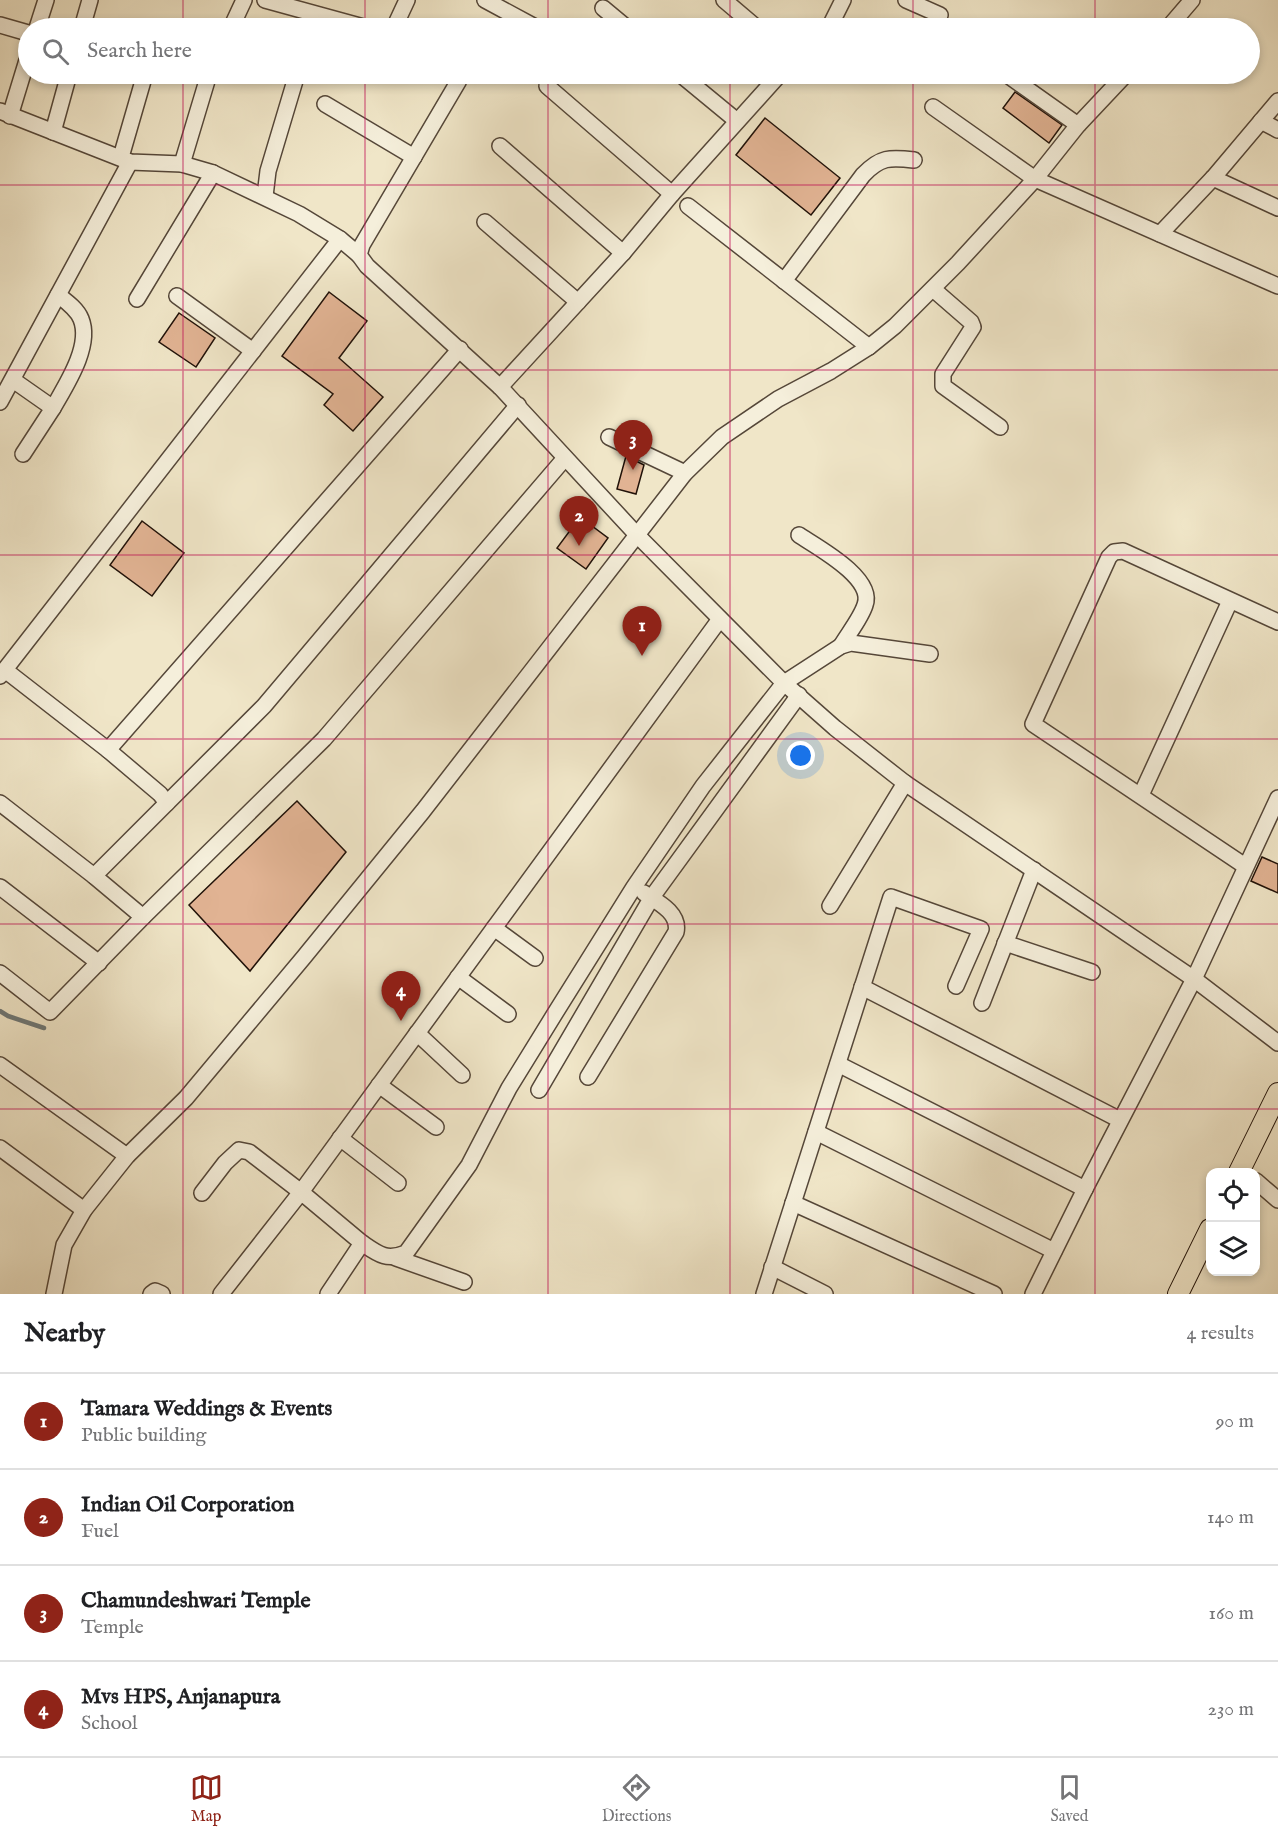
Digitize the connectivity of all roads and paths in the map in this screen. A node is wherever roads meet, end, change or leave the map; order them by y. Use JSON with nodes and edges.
{"nodes":[{"id":1,"x":46,"y":0,"type":"edge"},
{"id":2,"x":90,"y":0,"type":"edge"},
{"id":3,"x":244,"y":0,"type":"edge"},
{"id":4,"x":265,"y":0,"type":"edge"},
{"id":5,"x":407,"y":0,"type":"edge"},
{"id":6,"x":485,"y":0,"type":"edge"},
{"id":7,"x":724,"y":0,"type":"edge"},
{"id":8,"x":843,"y":0,"type":"edge"},
{"id":9,"x":906,"y":0,"type":"edge"},
{"id":10,"x":1192,"y":0,"type":"edge"},
{"id":11,"x":603,"y":8,"type":"dead end"},
{"id":12,"x":940,"y":15,"type":"dead end"},
{"id":13,"x":40,"y":18,"type":"edge"},
{"id":14,"x":85,"y":18,"type":"edge"},
{"id":15,"x":236,"y":18,"type":"edge"},
{"id":16,"x":303,"y":18,"type":"edge"},
{"id":17,"x":399,"y":18,"type":"edge"},
{"id":18,"x":518,"y":18,"type":"edge"},
{"id":19,"x":615,"y":18,"type":"edge"},
{"id":20,"x":745,"y":18,"type":"edge"},
{"id":21,"x":834,"y":18,"type":"edge"},
{"id":22,"x":1177,"y":18,"type":"edge"},
{"id":23,"x":0,"y":25,"type":"edge"},
{"id":24,"x":18,"y":30,"type":"edge"},
{"id":25,"x":18,"y":82,"type":"edge"},
{"id":26,"x":66,"y":84,"type":"edge"},
{"id":27,"x":143,"y":84,"type":"edge"},
{"id":28,"x":206,"y":84,"type":"edge"},
{"id":29,"x":294,"y":84,"type":"edge"},
{"id":30,"x":457,"y":84,"type":"edge"},
{"id":31,"x":693,"y":84,"type":"edge"},
{"id":32,"x":771,"y":84,"type":"edge"},
{"id":33,"x":1020,"y":84,"type":"edge"},
{"id":34,"x":1117,"y":84,"type":"edge"},
{"id":35,"x":548,"y":86,"type":"dead end"},
{"id":36,"x":1278,"y":102,"type":"edge"},
{"id":37,"x":325,"y":104,"type":"dead end"},
{"id":38,"x":933,"y":106,"type":"dead end"},
{"id":39,"x":5,"y":114,"type":"edge"},
{"id":40,"x":1261,"y":121,"type":"junction"},
{"id":41,"x":737,"y":122,"type":"junction"},
{"id":42,"x":1078,"y":125,"type":"junction"},
{"id":43,"x":1278,"y":130,"type":"edge"},
{"id":44,"x":53,"y":132,"type":"junction"},
{"id":45,"x":500,"y":146,"type":"dead end"},
{"id":46,"x":414,"y":157,"type":"junction"},
{"id":47,"x":125,"y":160,"type":"junction"},
{"id":48,"x":914,"y":160,"type":"dead end"},
{"id":49,"x":182,"y":164,"type":"junction"},
{"id":50,"x":213,"y":173,"type":"junction"},
{"id":51,"x":1213,"y":178,"type":"junction"},
{"id":52,"x":1035,"y":179,"type":"junction"},
{"id":53,"x":672,"y":194,"type":"junction"},
{"id":54,"x":265,"y":196,"type":"junction"},
{"id":55,"x":688,"y":206,"type":"dead end"},
{"id":56,"x":1278,"y":208,"type":"edge"},
{"id":57,"x":485,"y":222,"type":"dead end"},
{"id":58,"x":1160,"y":234,"type":"junction"},
{"id":59,"x":340,"y":239,"type":"junction"},
{"id":60,"x":623,"y":253,"type":"junction"},
{"id":61,"x":359,"y":255,"type":"junction"},
{"id":62,"x":784,"y":281,"type":"junction"},
{"id":63,"x":1278,"y":286,"type":"edge"},
{"id":64,"x":933,"y":289,"type":"junction"},
{"id":65,"x":58,"y":294,"type":"junction"},
{"id":66,"x":177,"y":296,"type":"dead end"},
{"id":67,"x":137,"y":299,"type":"dead end"},
{"id":68,"x":578,"y":302,"type":"junction"},
{"id":69,"x":869,"y":347,"type":"junction"},
{"id":70,"x":460,"y":349,"type":"junction"},
{"id":71,"x":253,"y":351,"type":"junction"},
{"id":72,"x":13,"y":380,"type":"junction"},
{"id":73,"x":500,"y":387,"type":"junction"},
{"id":74,"x":0,"y":402,"type":"edge"},
{"id":75,"x":518,"y":405,"type":"junction"},
{"id":76,"x":53,"y":408,"type":"junction"},
{"id":77,"x":1000,"y":427,"type":"dead end"},
{"id":78,"x":609,"y":437,"type":"dead end"},
{"id":79,"x":23,"y":454,"type":"dead end"},
{"id":80,"x":566,"y":458,"type":"junction"},
{"id":81,"x":685,"y":473,"type":"junction"},
{"id":82,"x":637,"y":535,"type":"junction"},
{"id":83,"x":799,"y":535,"type":"dead end"},
{"id":84,"x":1230,"y":601,"type":"junction"},
{"id":85,"x":720,"y":619,"type":"junction"},
{"id":86,"x":1278,"y":622,"type":"edge"},
{"id":87,"x":842,"y":645,"type":"junction"},
{"id":88,"x":930,"y":654,"type":"dead end"},
{"id":89,"x":2,"y":673,"type":"edge"},
{"id":90,"x":784,"y":683,"type":"junction"},
{"id":91,"x":799,"y":695,"type":"junction"},
{"id":92,"x":108,"y":750,"type":"junction"},
{"id":93,"x":905,"y":783,"type":"junction"},
{"id":94,"x":1141,"y":795,"type":"junction"},
{"id":95,"x":1278,"y":798,"type":"edge"},
{"id":96,"x":0,"y":803,"type":"edge"},
{"id":97,"x":167,"y":803,"type":"junction"},
{"id":98,"x":1245,"y":866,"type":"junction"},
{"id":99,"x":1034,"y":870,"type":"junction"},
{"id":100,"x":94,"y":876,"type":"junction"},
{"id":101,"x":634,"y":886,"type":"junction"},
{"id":102,"x":0,"y":887,"type":"edge"},
{"id":103,"x":652,"y":897,"type":"junction"},
{"id":104,"x":830,"y":906,"type":"dead end"},
{"id":105,"x":143,"y":917,"type":"junction"},
{"id":106,"x":494,"y":928,"type":"junction"},
{"id":107,"x":1005,"y":943,"type":"junction"},
{"id":108,"x":535,"y":958,"type":"dead end"},
{"id":109,"x":99,"y":963,"type":"junction"},
{"id":110,"x":0,"y":972,"type":"edge"},
{"id":111,"x":1092,"y":972,"type":"dead end"},
{"id":112,"x":458,"y":977,"type":"junction"},
{"id":113,"x":1194,"y":979,"type":"junction"},
{"id":114,"x":956,"y":986,"type":"dead end"},
{"id":115,"x":862,"y":987,"type":"junction"},
{"id":116,"x":982,"y":1004,"type":"dead end"},
{"id":117,"x":508,"y":1014,"type":"dead end"},
{"id":118,"x":417,"y":1033,"type":"junction"},
{"id":119,"x":1278,"y":1043,"type":"edge"},
{"id":120,"x":838,"y":1064,"type":"junction"},
{"id":121,"x":0,"y":1065,"type":"edge"},
{"id":122,"x":462,"y":1075,"type":"dead end"},
{"id":123,"x":588,"y":1077,"type":"dead end"},
{"id":124,"x":379,"y":1085,"type":"junction"},
{"id":125,"x":539,"y":1090,"type":"dead end"},
{"id":126,"x":1278,"y":1093,"type":"edge"},
{"id":127,"x":1120,"y":1120,"type":"junction"},
{"id":128,"x":436,"y":1127,"type":"dead end"},
{"id":129,"x":816,"y":1132,"type":"junction"},
{"id":130,"x":340,"y":1138,"type":"junction"},
{"id":131,"x":0,"y":1148,"type":"edge"},
{"id":132,"x":127,"y":1156,"type":"junction"},
{"id":133,"x":1247,"y":1168,"type":"edge"},
{"id":134,"x":398,"y":1183,"type":"dead end"},
{"id":135,"x":1260,"y":1186,"type":"edge"},
{"id":136,"x":1085,"y":1189,"type":"junction"},
{"id":137,"x":301,"y":1192,"type":"junction"},
{"id":138,"x":202,"y":1193,"type":"dead end"},
{"id":139,"x":1278,"y":1200,"type":"edge"},
{"id":140,"x":793,"y":1203,"type":"junction"},
{"id":141,"x":84,"y":1210,"type":"junction"},
{"id":142,"x":1206,"y":1238,"type":"edge"},
{"id":143,"x":362,"y":1243,"type":"junction"},
{"id":144,"x":1054,"y":1251,"type":"junction"},
{"id":145,"x":396,"y":1258,"type":"junction"},
{"id":146,"x":772,"y":1267,"type":"junction"},
{"id":147,"x":464,"y":1282,"type":"dead end"},
{"id":148,"x":54,"y":1294,"type":"edge"},
{"id":149,"x":151,"y":1294,"type":"edge"},
{"id":150,"x":162,"y":1294,"type":"edge"},
{"id":151,"x":221,"y":1294,"type":"edge"},
{"id":152,"x":328,"y":1294,"type":"edge"},
{"id":153,"x":764,"y":1294,"type":"edge"},
{"id":154,"x":825,"y":1294,"type":"edge"},
{"id":155,"x":994,"y":1294,"type":"edge"},
{"id":156,"x":1033,"y":1294,"type":"edge"},
{"id":157,"x":1178,"y":1294,"type":"edge"}],
"edges":[{"from":1,"to":13,"type":"street"},
{"from":2,"to":14,"type":"street"},
{"from":3,"to":15,"type":"street"},
{"from":4,"to":16,"type":"street"},
{"from":5,"to":17,"type":"street"},
{"from":6,"to":18,"type":"street"},
{"from":7,"to":20,"type":"street"},
{"from":8,"to":21,"type":"street"},
{"from":9,"to":12,"type":"street"},
{"from":10,"to":22,"type":"street"},
{"from":11,"to":19,"type":"street"},
{"from":23,"to":24,"type":"street"},
{"from":25,"to":39,"type":"street"},
{"from":26,"to":44,"type":"street"},
{"from":27,"to":47,"type":"street"},
{"from":28,"to":49,"type":"street"},
{"from":29,"to":54,"type":"street"},
{"from":30,"to":46,"type":"street"},
{"from":31,"to":41,"type":"street"},
{"from":32,"to":41,"type":"street"},
{"from":33,"to":42,"type":"street"},
{"from":34,"to":42,"type":"street"},
{"from":35,"to":53,"type":"street"},
{"from":36,"to":40,"type":"street"},
{"from":37,"to":46,"type":"street"},
{"from":38,"to":52,"type":"street"},
{"from":39,"to":44,"type":"street"},
{"from":40,"to":43,"type":"street"},
{"from":40,"to":51,"type":"street"},
{"from":41,"to":53,"type":"street"},
{"from":42,"to":52,"type":"street"},
{"from":44,"to":47,"type":"street"},
{"from":45,"to":60,"type":"street"},
{"from":46,"to":61,"type":"street"},
{"from":47,"to":49,"type":"street"},
{"from":47,"to":65,"type":"street"},
{"from":48,"to":62,"type":"street"},
{"from":49,"to":50,"type":"street"},
{"from":50,"to":54,"type":"street"},
{"from":50,"to":67,"type":"street"},
{"from":51,"to":56,"type":"street"},
{"from":51,"to":58,"type":"street"},
{"from":52,"to":58,"type":"street"},
{"from":52,"to":64,"type":"street"},
{"from":53,"to":60,"type":"street"},
{"from":54,"to":59,"type":"street"},
{"from":55,"to":62,"type":"street"},
{"from":57,"to":68,"type":"street"},
{"from":58,"to":63,"type":"street"},
{"from":59,"to":61,"type":"street"},
{"from":59,"to":71,"type":"street"},
{"from":60,"to":68,"type":"street"},
{"from":61,"to":70,"type":"street"},
{"from":62,"to":69,"type":"street"},
{"from":64,"to":69,"type":"street"},
{"from":64,"to":77,"type":"street"},
{"from":65,"to":72,"type":"street"},
{"from":65,"to":76,"type":"street"},
{"from":66,"to":71,"type":"street"},
{"from":68,"to":73,"type":"street"},
{"from":69,"to":81,"type":"street"},
{"from":70,"to":73,"type":"street"},
{"from":70,"to":92,"type":"street"},
{"from":71,"to":89,"type":"street"},
{"from":72,"to":74,"type":"street"},
{"from":72,"to":76,"type":"street"},
{"from":73,"to":75,"type":"street"},
{"from":75,"to":80,"type":"street"},
{"from":75,"to":97,"type":"street"},
{"from":76,"to":79,"type":"street"},
{"from":78,"to":81,"type":"street"},
{"from":80,"to":82,"type":"street"},
{"from":80,"to":105,"type":"street"},
{"from":81,"to":82,"type":"street"},
{"from":82,"to":85,"type":"street"},
{"from":82,"to":132,"type":"street"},
{"from":83,"to":87,"type":"street"},
{"from":84,"to":86,"type":"street"},
{"from":84,"to":94,"type":"street"},
{"from":84,"to":94,"type":"street"},
{"from":85,"to":90,"type":"street"},
{"from":85,"to":106,"type":"street"},
{"from":87,"to":88,"type":"street"},
{"from":87,"to":90,"type":"street"},
{"from":89,"to":92,"type":"street"},
{"from":90,"to":91,"type":"street"},
{"from":90,"to":101,"type":"street"},
{"from":91,"to":93,"type":"street"},
{"from":91,"to":103,"type":"street"},
{"from":92,"to":97,"type":"street"},
{"from":93,"to":99,"type":"street"},
{"from":93,"to":104,"type":"street"},
{"from":94,"to":98,"type":"street"},
{"from":95,"to":98,"type":"street"},
{"from":96,"to":100,"type":"street"},
{"from":97,"to":100,"type":"street"},
{"from":98,"to":113,"type":"street"},
{"from":99,"to":107,"type":"street"},
{"from":99,"to":113,"type":"street"},
{"from":100,"to":105,"type":"street"},
{"from":101,"to":103,"type":"street"},
{"from":101,"to":145,"type":"street"},
{"from":102,"to":109,"type":"street"},
{"from":103,"to":123,"type":"street"},
{"from":103,"to":125,"type":"street"},
{"from":105,"to":109,"type":"street"},
{"from":106,"to":108,"type":"street"},
{"from":106,"to":112,"type":"street"},
{"from":107,"to":111,"type":"street"},
{"from":107,"to":116,"type":"street"},
{"from":109,"to":110,"type":"street"},
{"from":112,"to":117,"type":"street"},
{"from":112,"to":118,"type":"street"},
{"from":113,"to":119,"type":"street"},
{"from":113,"to":127,"type":"street"},
{"from":114,"to":115,"type":"street"},
{"from":115,"to":120,"type":"street"},
{"from":115,"to":127,"type":"street"},
{"from":118,"to":122,"type":"street"},
{"from":118,"to":124,"type":"street"},
{"from":120,"to":129,"type":"street"},
{"from":120,"to":136,"type":"street"},
{"from":121,"to":132,"type":"street"},
{"from":124,"to":128,"type":"street"},
{"from":124,"to":130,"type":"street"},
{"from":126,"to":133,"type":"main road"},
{"from":127,"to":136,"type":"street"},
{"from":129,"to":140,"type":"street"},
{"from":129,"to":144,"type":"street"},
{"from":130,"to":134,"type":"street"},
{"from":130,"to":137,"type":"street"},
{"from":131,"to":141,"type":"street"},
{"from":132,"to":141,"type":"street"},
{"from":135,"to":139,"type":"street"},
{"from":136,"to":144,"type":"street"},
{"from":137,"to":138,"type":"street"},
{"from":137,"to":143,"type":"street"},
{"from":137,"to":151,"type":"street"},
{"from":140,"to":146,"type":"street"},
{"from":140,"to":155,"type":"street"},
{"from":141,"to":148,"type":"street"},
{"from":142,"to":157,"type":"main road"},
{"from":143,"to":145,"type":"street"},
{"from":143,"to":152,"type":"street"},
{"from":144,"to":156,"type":"street"},
{"from":145,"to":147,"type":"street"},
{"from":146,"to":153,"type":"street"},
{"from":146,"to":154,"type":"street"},
{"from":149,"to":150,"type":"street"}]}
